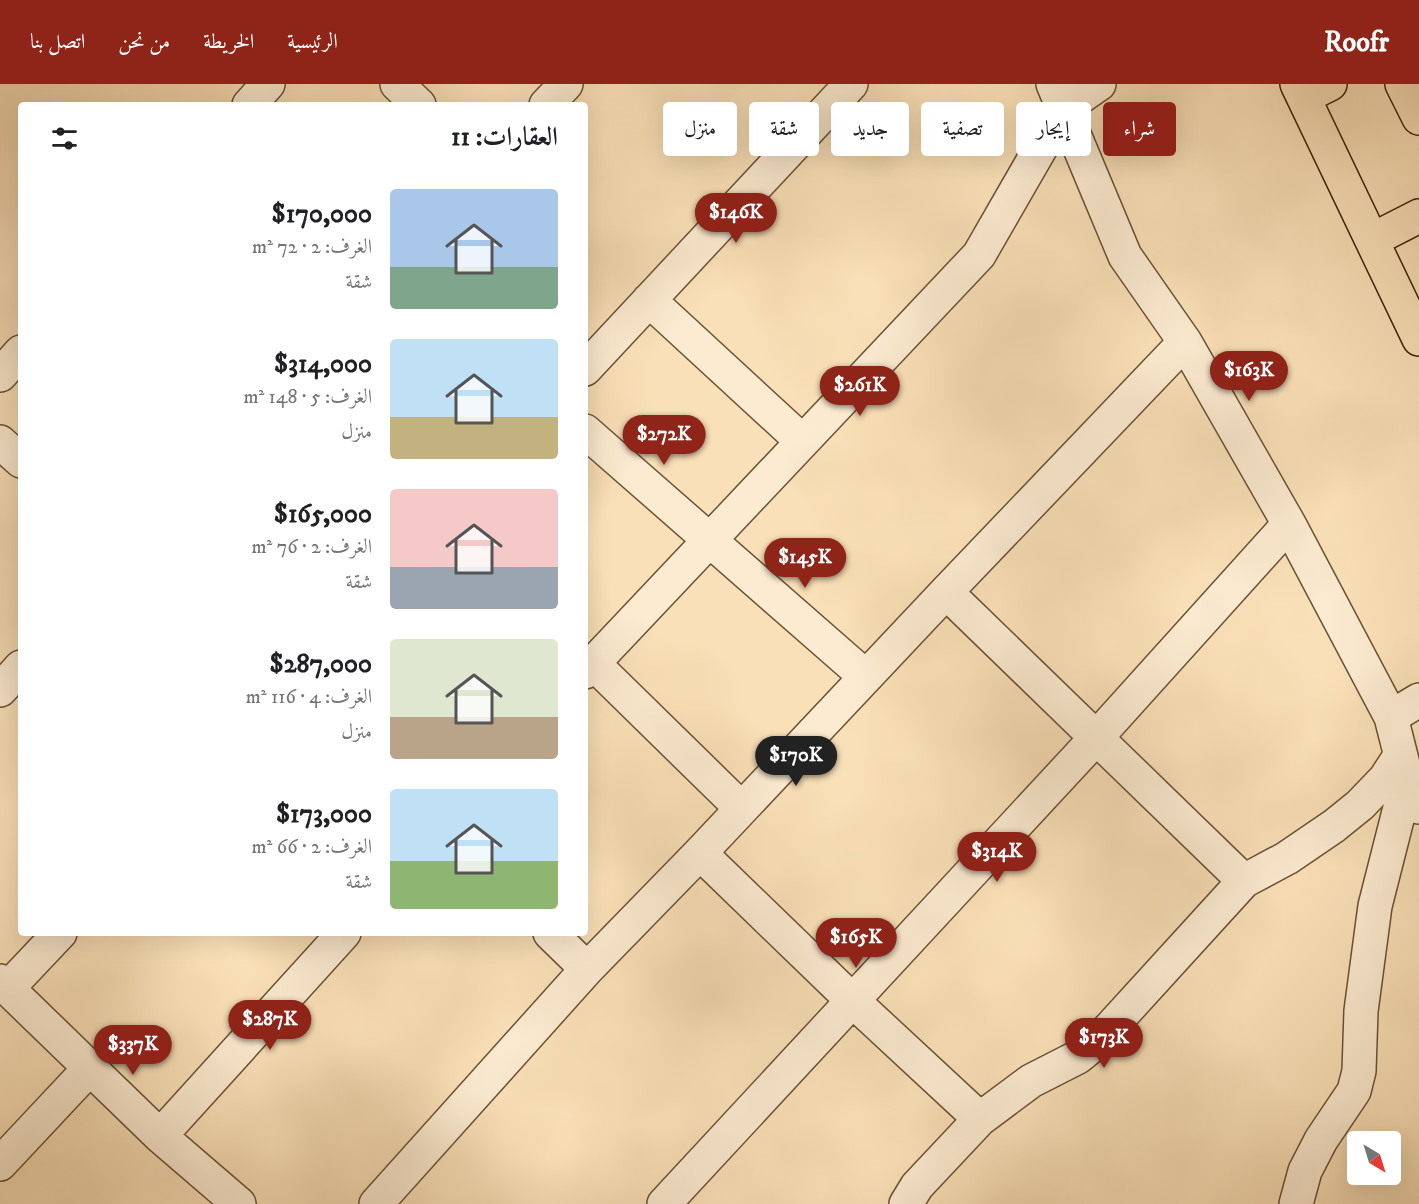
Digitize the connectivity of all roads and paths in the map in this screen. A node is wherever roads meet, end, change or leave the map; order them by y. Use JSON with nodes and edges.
{"nodes":[{"id":1,"x":268,"y":84,"type":"edge"},
{"id":2,"x":397,"y":84,"type":"edge"},
{"id":3,"x":566,"y":84,"type":"edge"},
{"id":4,"x":850,"y":84,"type":"edge"},
{"id":5,"x":1099,"y":84,"type":"edge"},
{"id":6,"x":1402,"y":84,"type":"edge"},
{"id":7,"x":1310,"y":88,"type":"edge"},
{"id":8,"x":1058,"y":97,"type":"edge"},
{"id":9,"x":252,"y":102,"type":"edge"},
{"id":10,"x":416,"y":102,"type":"edge"},
{"id":11,"x":549,"y":102,"type":"edge"},
{"id":12,"x":1419,"y":118,"type":"edge"},
{"id":13,"x":1419,"y":216,"type":"edge"},
{"id":14,"x":1372,"y":240,"type":"junction"},
{"id":15,"x":649,"y":300,"type":"junction"},
{"id":16,"x":1419,"y":339,"type":"edge"},
{"id":17,"x":1185,"y":342,"type":"junction"},
{"id":18,"x":18,"y":355,"type":"edge"},
{"id":19,"x":588,"y":366,"type":"edge"},
{"id":20,"x":0,"y":375,"type":"edge"},
{"id":21,"x":588,"y":434,"type":"edge"},
{"id":22,"x":802,"y":441,"type":"junction"},
{"id":23,"x":0,"y":442,"type":"edge"},
{"id":24,"x":18,"y":458,"type":"edge"},
{"id":25,"x":1289,"y":524,"type":"junction"},
{"id":26,"x":710,"y":539,"type":"junction"},
{"id":27,"x":946,"y":591,"type":"junction"},
{"id":28,"x":589,"y":667,"type":"edge"},
{"id":29,"x":18,"y":670,"type":"edge"},
{"id":30,"x":866,"y":677,"type":"junction"},
{"id":31,"x":0,"y":690,"type":"edge"},
{"id":32,"x":1419,"y":700,"type":"edge"},
{"id":33,"x":1391,"y":717,"type":"junction"},
{"id":34,"x":1096,"y":738,"type":"junction"},
{"id":35,"x":1409,"y":781,"type":"edge"},
{"id":36,"x":741,"y":808,"type":"junction"},
{"id":37,"x":700,"y":853,"type":"junction"},
{"id":38,"x":1244,"y":881,"type":"junction"},
{"id":39,"x":57,"y":936,"type":"edge"},
{"id":40,"x":341,"y":936,"type":"edge"},
{"id":41,"x":553,"y":936,"type":"edge"},
{"id":42,"x":587,"y":969,"type":"junction"},
{"id":43,"x":4,"y":984,"type":"edge"},
{"id":44,"x":854,"y":1002,"type":"junction"},
{"id":45,"x":89,"y":1069,"type":"junction"},
{"id":46,"x":980,"y":1119,"type":"junction"},
{"id":47,"x":159,"y":1136,"type":"junction"},
{"id":48,"x":0,"y":1164,"type":"edge"},
{"id":49,"x":682,"y":1198,"type":"edge"},
{"id":50,"x":239,"y":1204,"type":"edge"},
{"id":51,"x":376,"y":1204,"type":"edge"},
{"id":52,"x":906,"y":1204,"type":"edge"},
{"id":53,"x":1296,"y":1204,"type":"edge"}],
"edges":[{"from":1,"to":9,"type":"street"},
{"from":2,"to":10,"type":"street"},
{"from":3,"to":11,"type":"street"},
{"from":4,"to":15,"type":"street"},
{"from":5,"to":8,"type":"street"},
{"from":6,"to":12,"type":"highway"},
{"from":7,"to":14,"type":"highway"},
{"from":8,"to":17,"type":"street"},
{"from":8,"to":22,"type":"street"},
{"from":13,"to":14,"type":"highway"},
{"from":14,"to":16,"type":"highway"},
{"from":15,"to":19,"type":"street"},
{"from":15,"to":22,"type":"street"},
{"from":17,"to":25,"type":"street"},
{"from":17,"to":27,"type":"street"},
{"from":18,"to":20,"type":"street"},
{"from":21,"to":26,"type":"street"},
{"from":22,"to":26,"type":"street"},
{"from":23,"to":24,"type":"street"},
{"from":25,"to":33,"type":"street"},
{"from":25,"to":34,"type":"street"},
{"from":26,"to":28,"type":"street"},
{"from":26,"to":30,"type":"street"},
{"from":27,"to":30,"type":"street"},
{"from":27,"to":34,"type":"street"},
{"from":28,"to":36,"type":"street"},
{"from":29,"to":31,"type":"street"},
{"from":30,"to":36,"type":"street"},
{"from":32,"to":33,"type":"street"},
{"from":33,"to":35,"type":"street"},
{"from":34,"to":38,"type":"street"},
{"from":34,"to":44,"type":"street"},
{"from":35,"to":38,"type":"street"},
{"from":35,"to":53,"type":"street"},
{"from":36,"to":37,"type":"street"},
{"from":37,"to":42,"type":"street"},
{"from":37,"to":44,"type":"street"},
{"from":38,"to":46,"type":"street"},
{"from":39,"to":43,"type":"street"},
{"from":40,"to":47,"type":"street"},
{"from":41,"to":42,"type":"street"},
{"from":42,"to":51,"type":"street"},
{"from":43,"to":45,"type":"street"},
{"from":44,"to":46,"type":"street"},
{"from":44,"to":49,"type":"street"},
{"from":45,"to":47,"type":"street"},
{"from":45,"to":48,"type":"street"},
{"from":46,"to":52,"type":"street"},
{"from":47,"to":50,"type":"street"}]}
